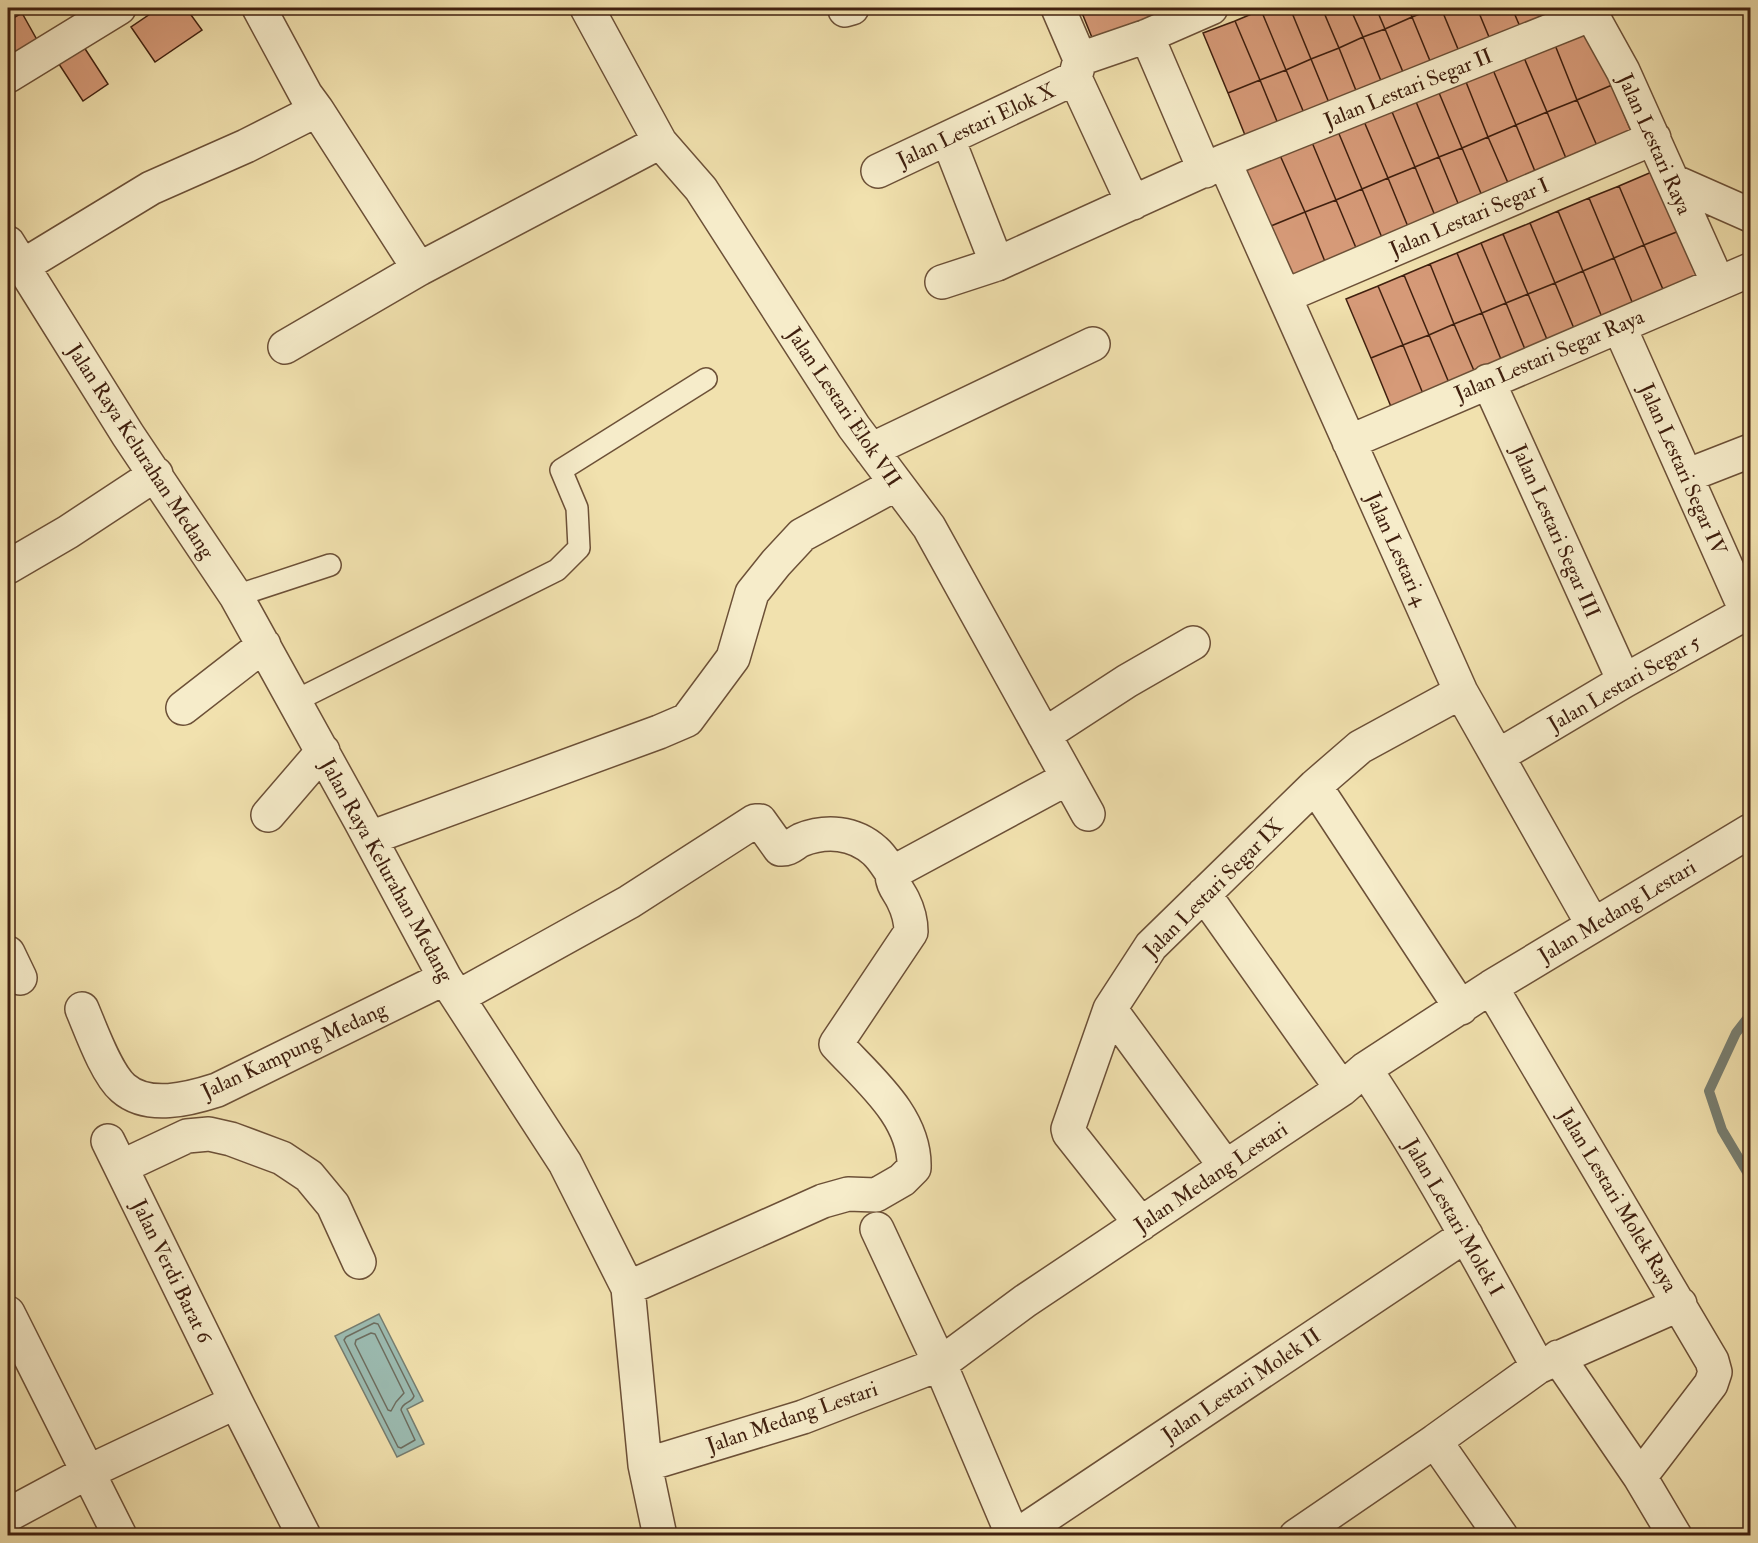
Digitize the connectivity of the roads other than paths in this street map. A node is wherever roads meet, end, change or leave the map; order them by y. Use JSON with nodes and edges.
{"nodes":[{"id":1,"x":119,"y":8,"type":"edge"},
{"id":2,"x":587,"y":8,"type":"edge"},
{"id":3,"x":1058,"y":8,"type":"edge"},
{"id":4,"x":1212,"y":8,"type":"edge"},
{"id":5,"x":1590,"y":11,"type":"edge"},
{"id":6,"x":271,"y":12,"type":"edge"},
{"id":7,"x":1147,"y":36,"type":"junction"},
{"id":8,"x":1077,"y":69,"type":"junction"},
{"id":9,"x":8,"y":76,"type":"edge"},
{"id":10,"x":317,"y":110,"type":"junction"},
{"id":11,"x":1654,"y":138,"type":"junction"},
{"id":12,"x":948,"y":139,"type":"junction"},
{"id":13,"x":660,"y":142,"type":"junction"},
{"id":14,"x":1215,"y":166,"type":"junction"},
{"id":15,"x":878,"y":171,"type":"dead end"},
{"id":16,"x":1673,"y":181,"type":"junction"},
{"id":17,"x":1133,"y":203,"type":"junction"},
{"id":18,"x":1750,"y":215,"type":"edge"},
{"id":19,"x":14,"y":255,"type":"edge"},
{"id":20,"x":997,"y":264,"type":"junction"},
{"id":21,"x":419,"y":269,"type":"junction"},
{"id":22,"x":1750,"y":270,"type":"edge"},
{"id":23,"x":942,"y":282,"type":"dead end"},
{"id":24,"x":1718,"y":283,"type":"junction"},
{"id":25,"x":1284,"y":296,"type":"junction"},
{"id":26,"x":1619,"y":326,"type":"junction"},
{"id":27,"x":1093,"y":344,"type":"dead end"},
{"id":28,"x":285,"y":347,"type":"dead end"},
{"id":29,"x":706,"y":380,"type":"dead end"},
{"id":30,"x":1488,"y":381,"type":"junction"},
{"id":31,"x":1349,"y":442,"type":"junction"},
{"id":32,"x":871,"y":450,"type":"junction"},
{"id":33,"x":1750,"y":451,"type":"edge"},
{"id":34,"x":156,"y":474,"type":"junction"},
{"id":35,"x":1686,"y":476,"type":"junction"},
{"id":36,"x":896,"y":484,"type":"junction"},
{"id":37,"x":330,"y":565,"type":"dead end"},
{"id":38,"x":8,"y":567,"type":"edge"},
{"id":39,"x":236,"y":596,"type":"junction"},
{"id":40,"x":1749,"y":612,"type":"edge"},
{"id":41,"x":1192,"y":643,"type":"dead end"},
{"id":42,"x":264,"y":645,"type":"junction"},
{"id":43,"x":1624,"y":681,"type":"junction"},
{"id":44,"x":1461,"y":692,"type":"junction"},
{"id":45,"x":295,"y":701,"type":"junction"},
{"id":46,"x":183,"y":708,"type":"dead end"},
{"id":47,"x":1044,"y":735,"type":"junction"},
{"id":48,"x":323,"y":751,"type":"junction"},
{"id":49,"x":1498,"y":756,"type":"junction"},
{"id":50,"x":1068,"y":778,"type":"junction"},
{"id":51,"x":1315,"y":786,"type":"junction"},
{"id":52,"x":1088,"y":814,"type":"dead end"},
{"id":53,"x":268,"y":815,"type":"dead end"},
{"id":54,"x":1750,"y":831,"type":"edge"},
{"id":55,"x":370,"y":838,"type":"junction"},
{"id":56,"x":892,"y":873,"type":"junction"},
{"id":57,"x":1204,"y":894,"type":"junction"},
{"id":58,"x":1593,"y":926,"type":"junction"},
{"id":59,"x":451,"y":987,"type":"junction"},
{"id":60,"x":1491,"y":987,"type":"junction"},
{"id":61,"x":1461,"y":1008,"type":"junction"},
{"id":62,"x":82,"y":1009,"type":"dead end"},
{"id":63,"x":1110,"y":1009,"type":"junction"},
{"id":64,"x":1353,"y":1079,"type":"junction"},
{"id":65,"x":1225,"y":1166,"type":"junction"},
{"id":66,"x":1141,"y":1224,"type":"junction"},
{"id":67,"x":878,"y":1229,"type":"dead end"},
{"id":68,"x":1466,"y":1235,"type":"junction"},
{"id":69,"x":359,"y":1262,"type":"dead end"},
{"id":70,"x":628,"y":1288,"type":"junction"},
{"id":71,"x":1680,"y":1304,"type":"junction"},
{"id":72,"x":8,"y":1313,"type":"edge"},
{"id":73,"x":1548,"y":1362,"type":"junction"},
{"id":74,"x":940,"y":1364,"type":"junction"},
{"id":75,"x":236,"y":1402,"type":"junction"},
{"id":76,"x":1435,"y":1442,"type":"junction"},
{"id":77,"x":645,"y":1465,"type":"junction"},
{"id":78,"x":88,"y":1472,"type":"junction"},
{"id":79,"x":1640,"y":1477,"type":"junction"},
{"id":80,"x":8,"y":1515,"type":"edge"},
{"id":81,"x":1311,"y":1532,"type":"edge"},
{"id":82,"x":120,"y":1536,"type":"edge"},
{"id":83,"x":304,"y":1536,"type":"edge"},
{"id":84,"x":660,"y":1536,"type":"edge"},
{"id":85,"x":1015,"y":1536,"type":"edge"},
{"id":86,"x":1501,"y":1536,"type":"edge"},
{"id":87,"x":1675,"y":1536,"type":"edge"}],
"edges":[{"from":1,"to":9,"type":"street"},
{"from":2,"to":13,"type":"street","name":"Jalan Lestari Elok VII"},
{"from":3,"to":8,"type":"street"},
{"from":4,"to":7,"type":"street"},
{"from":5,"to":11,"type":"street","name":"Jalan Lestari Raya"},
{"from":5,"to":14,"type":"street","name":"Jalan Lestari Segar II"},
{"from":6,"to":10,"type":"street"},
{"from":7,"to":8,"type":"street"},
{"from":7,"to":14,"type":"street","name":"Jalan Lestari 4"},
{"from":8,"to":12,"type":"street","name":"Jalan Lestari Elok X"},
{"from":8,"to":17,"type":"street"},
{"from":10,"to":19,"type":"street"},
{"from":10,"to":21,"type":"street"},
{"from":11,"to":16,"type":"street","name":"Jalan Lestari Raya"},
{"from":11,"to":25,"type":"street","name":"Jalan Lestari Segar I"},
{"from":12,"to":15,"type":"street","name":"Jalan Lestari Elok X"},
{"from":12,"to":20,"type":"street"},
{"from":13,"to":21,"type":"street"},
{"from":13,"to":32,"type":"street","name":"Jalan Lestari Elok VII"},
{"from":14,"to":17,"type":"street","name":"Jalan Lestari Segar II"},
{"from":14,"to":25,"type":"street","name":"Jalan Lestari 4"},
{"from":16,"to":18,"type":"street"},
{"from":16,"to":24,"type":"street","name":"Jalan Lestari Raya"},
{"from":17,"to":20,"type":"street","name":"Jalan Lestari Segar II"},
{"from":19,"to":34,"type":"street","name":"Jalan Raya Kelurahan Medang"},
{"from":20,"to":23,"type":"street","name":"Jalan Lestari Segar II"},
{"from":21,"to":28,"type":"street"},
{"from":22,"to":24,"type":"street","name":"Jalan Lestari Segar Raya"},
{"from":24,"to":26,"type":"street","name":"Jalan Lestari Segar Raya"},
{"from":25,"to":31,"type":"street","name":"Jalan Lestari 4"},
{"from":26,"to":30,"type":"street","name":"Jalan Lestari Segar Raya"},
{"from":26,"to":35,"type":"street","name":"Jalan Lestari Segar IV"},
{"from":27,"to":32,"type":"street"},
{"from":29,"to":45,"type":"lane"},
{"from":30,"to":31,"type":"street","name":"Jalan Lestari Segar Raya"},
{"from":30,"to":43,"type":"street","name":"Jalan Lestari Segar III"},
{"from":31,"to":44,"type":"street","name":"Jalan Lestari 4"},
{"from":32,"to":36,"type":"street","name":"Jalan Lestari Elok VII"},
{"from":33,"to":35,"type":"street"},
{"from":34,"to":38,"type":"street"},
{"from":34,"to":39,"type":"street","name":"Jalan Raya Kelurahan Medang"},
{"from":35,"to":40,"type":"street","name":"Jalan Lestari Segar IV"},
{"from":36,"to":47,"type":"street","name":"Jalan Lestari Elok VII"},
{"from":36,"to":55,"type":"street"},
{"from":37,"to":39,"type":"lane"},
{"from":39,"to":42,"type":"street","name":"Jalan Raya Kelurahan Medang"},
{"from":40,"to":43,"type":"street","name":"Jalan Lestari Segar 5"},
{"from":41,"to":47,"type":"street"},
{"from":42,"to":45,"type":"street","name":"Jalan Raya Kelurahan Medang"},
{"from":42,"to":46,"type":"street"},
{"from":43,"to":49,"type":"street","name":"Jalan Lestari Segar 5"},
{"from":44,"to":49,"type":"street","name":"Jalan Lestari 4"},
{"from":44,"to":51,"type":"street","name":"Jalan Lestari Segar IX"},
{"from":45,"to":48,"type":"street","name":"Jalan Raya Kelurahan Medang"},
{"from":47,"to":50,"type":"street","name":"Jalan Lestari Elok VII"},
{"from":48,"to":53,"type":"street"},
{"from":48,"to":55,"type":"street","name":"Jalan Raya Kelurahan Medang"},
{"from":49,"to":58,"type":"street","name":"Jalan Lestari 4"},
{"from":50,"to":52,"type":"street","name":"Jalan Lestari Elok VII"},
{"from":50,"to":56,"type":"street"},
{"from":51,"to":57,"type":"street","name":"Jalan Lestari Segar IX"},
{"from":51,"to":61,"type":"street"},
{"from":54,"to":58,"type":"street","name":"Jalan Medang Lestari"},
{"from":55,"to":59,"type":"street","name":"Jalan Raya Kelurahan Medang"},
{"from":56,"to":59,"type":"street","name":"Jalan Kampung Medang"},
{"from":56,"to":70,"type":"street"},
{"from":57,"to":63,"type":"street","name":"Jalan Lestari Segar IX"},
{"from":57,"to":64,"type":"street","name":"Jalan Lestari Molek I"},
{"from":58,"to":60,"type":"street","name":"Jalan Medang Lestari"},
{"from":59,"to":62,"type":"street","name":"Jalan Kampung Medang"},
{"from":59,"to":70,"type":"street","name":"Jalan Raya Kelurahan Medang"},
{"from":60,"to":61,"type":"street","name":"Jalan Medang Lestari"},
{"from":60,"to":71,"type":"street","name":"Jalan Lestari Molek Raya"},
{"from":61,"to":64,"type":"street","name":"Jalan Medang Lestari"},
{"from":63,"to":65,"type":"street"},
{"from":63,"to":66,"type":"street","name":"Jalan Lestari Segar IX"},
{"from":64,"to":65,"type":"street","name":"Jalan Medang Lestari"},
{"from":64,"to":68,"type":"street","name":"Jalan Lestari Molek I"},
{"from":65,"to":66,"type":"street","name":"Jalan Medang Lestari"},
{"from":66,"to":74,"type":"street","name":"Jalan Medang Lestari"},
{"from":67,"to":74,"type":"street"},
{"from":68,"to":73,"type":"street","name":"Jalan Lestari Molek I"},
{"from":68,"to":85,"type":"street","name":"Jalan Lestari Molek II"},
{"from":69,"to":75,"type":"street","name":"Jalan Verdi Barat 6"},
{"from":70,"to":77,"type":"street","name":"Jalan Raya Kelurahan Medang"},
{"from":71,"to":73,"type":"street","name":"Jalan Lestari Molek Raya"},
{"from":71,"to":79,"type":"street"},
{"from":72,"to":78,"type":"street"},
{"from":73,"to":76,"type":"street","name":"Jalan Lestari Molek Raya"},
{"from":73,"to":79,"type":"street","name":"Jalan Lestari Molek I"},
{"from":74,"to":77,"type":"street","name":"Jalan Medang Lestari"},
{"from":74,"to":85,"type":"street"},
{"from":75,"to":78,"type":"street"},
{"from":75,"to":83,"type":"street","name":"Jalan Verdi Barat 6"},
{"from":76,"to":81,"type":"street","name":"Jalan Lestari Molek Raya"},
{"from":76,"to":86,"type":"street"},
{"from":77,"to":84,"type":"street","name":"Jalan Raya Kelurahan Medang"},
{"from":78,"to":80,"type":"street"},
{"from":78,"to":82,"type":"street"},
{"from":79,"to":87,"type":"street","name":"Jalan Lestari Molek I"}]}
